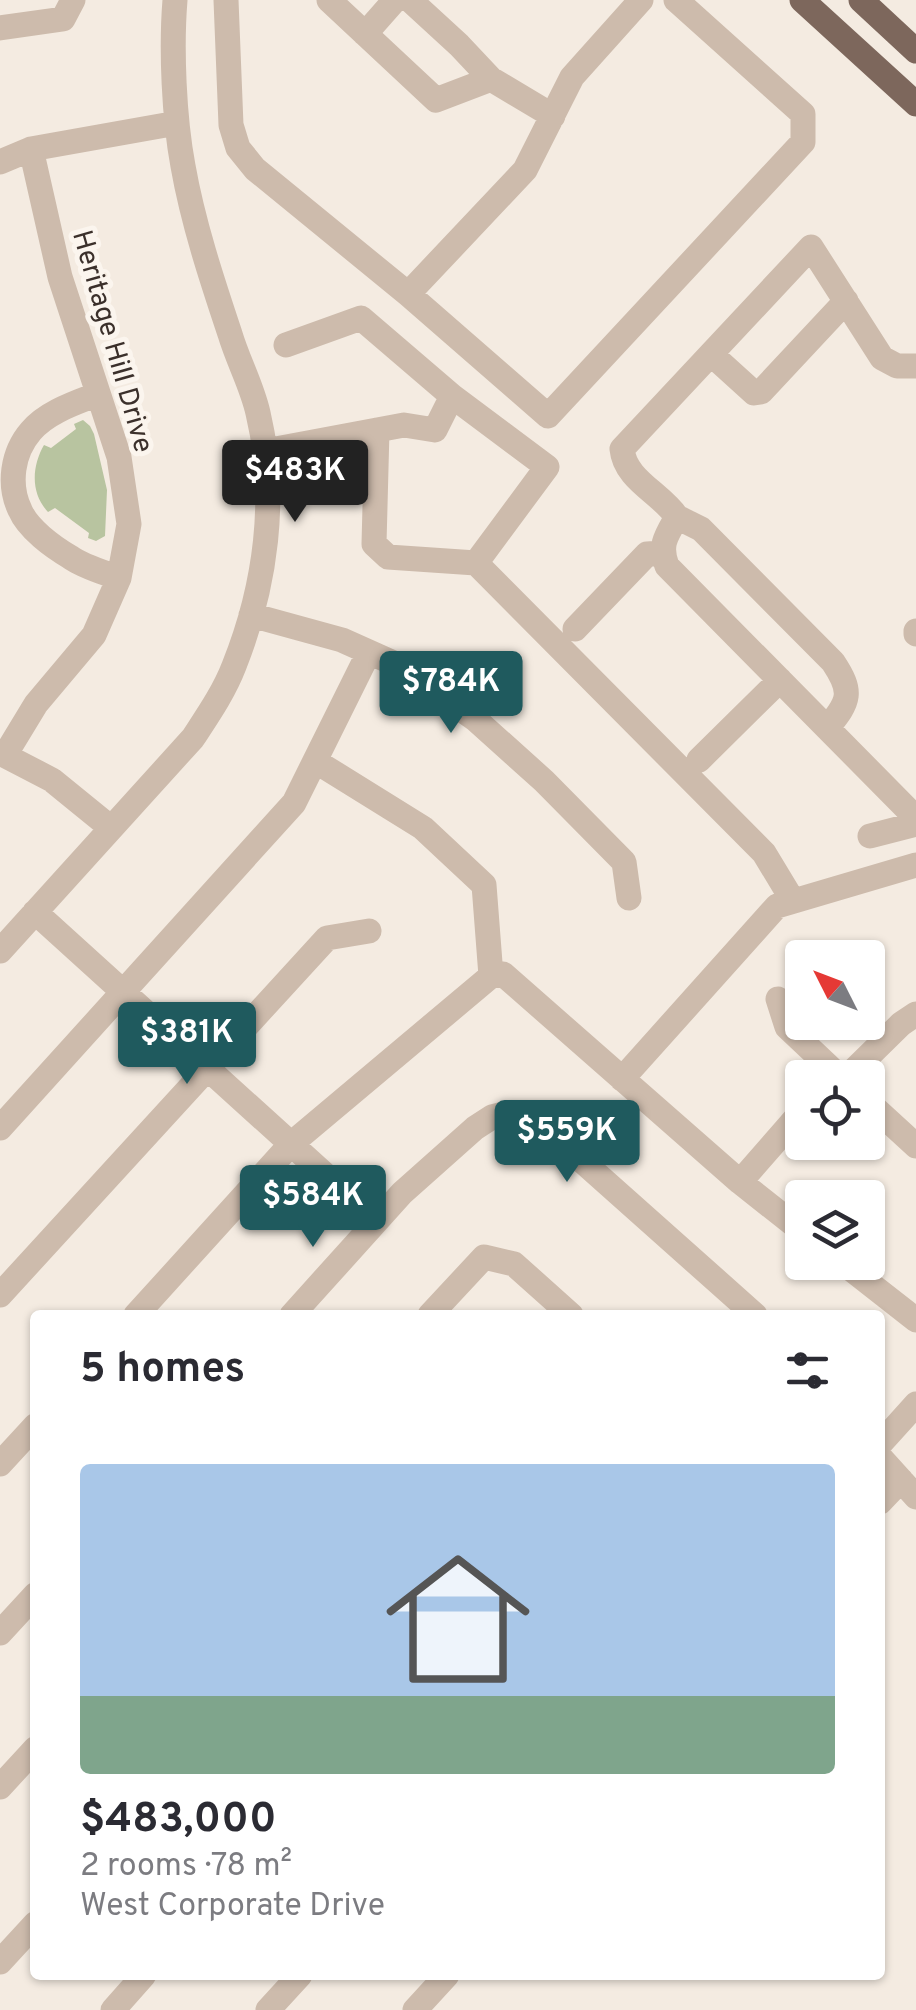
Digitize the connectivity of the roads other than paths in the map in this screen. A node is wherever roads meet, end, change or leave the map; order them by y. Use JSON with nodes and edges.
{"nodes":[{"id":1,"x":73,"y":0,"type":"edge"},
{"id":2,"x":175,"y":0,"type":"edge"},
{"id":3,"x":226,"y":0,"type":"edge"},
{"id":4,"x":328,"y":0,"type":"edge"},
{"id":5,"x":396,"y":0,"type":"edge"},
{"id":6,"x":410,"y":0,"type":"edge"},
{"id":7,"x":641,"y":0,"type":"edge"},
{"id":8,"x":676,"y":0,"type":"edge"},
{"id":9,"x":802,"y":0,"type":"edge"},
{"id":10,"x":861,"y":0,"type":"edge"},
{"id":11,"x":0,"y":28,"type":"edge"},
{"id":12,"x":364,"y":34,"type":"junction"},
{"id":13,"x":916,"y":51,"type":"edge"},
{"id":14,"x":491,"y":79,"type":"junction"},
{"id":15,"x":916,"y":104,"type":"edge"},
{"id":16,"x":553,"y":116,"type":"junction"},
{"id":17,"x":177,"y":122,"type":"junction"},
{"id":18,"x":32,"y":149,"type":"junction"},
{"id":19,"x":0,"y":162,"type":"edge"},
{"id":20,"x":408,"y":294,"type":"junction"},
{"id":21,"x":846,"y":301,"type":"junction"},
{"id":22,"x":286,"y":345,"type":"dead end"},
{"id":23,"x":711,"y":354,"type":"junction"},
{"id":24,"x":916,"y":366,"type":"edge"},
{"id":25,"x":98,"y":394,"type":"junction"},
{"id":26,"x":452,"y":396,"type":"junction"},
{"id":27,"x":377,"y":430,"type":"junction"},
{"id":28,"x":265,"y":451,"type":"junction"},
{"id":29,"x":676,"y":517,"type":"junction"},
{"id":30,"x":662,"y":553,"type":"junction"},
{"id":31,"x":476,"y":563,"type":"junction"},
{"id":32,"x":120,"y":578,"type":"junction"},
{"id":33,"x":251,"y":615,"type":"junction"},
{"id":34,"x":575,"y":630,"type":"dead end"},
{"id":35,"x":370,"y":652,"type":"junction"},
{"id":36,"x":780,"y":680,"type":"junction"},
{"id":37,"x":828,"y":728,"type":"junction"},
{"id":38,"x":2,"y":754,"type":"edge"},
{"id":39,"x":699,"y":760,"type":"dead end"},
{"id":40,"x":315,"y":761,"type":"junction"},
{"id":41,"x":916,"y":821,"type":"edge"},
{"id":42,"x":112,"y":828,"type":"junction"},
{"id":43,"x":870,"y":836,"type":"dead end"},
{"id":44,"x":916,"y":865,"type":"edge"},
{"id":45,"x":629,"y":898,"type":"dead end"},
{"id":46,"x":793,"y":901,"type":"junction"},
{"id":47,"x":35,"y":912,"type":"junction"},
{"id":48,"x":369,"y":931,"type":"dead end"},
{"id":49,"x":0,"y":951,"type":"edge"},
{"id":50,"x":491,"y":976,"type":"junction"},
{"id":51,"x":124,"y":993,"type":"junction"},
{"id":52,"x":778,"y":998,"type":"dead end"},
{"id":53,"x":916,"y":1014,"type":"edge"},
{"id":54,"x":822,"y":1060,"type":"edge"},
{"id":55,"x":858,"y":1060,"type":"edge"},
{"id":56,"x":206,"y":1068,"type":"junction"},
{"id":57,"x":622,"y":1079,"type":"junction"},
{"id":58,"x":885,"y":1118,"type":"edge"},
{"id":59,"x":0,"y":1128,"type":"edge"},
{"id":60,"x":785,"y":1130,"type":"edge"},
{"id":61,"x":291,"y":1144,"type":"junction"},
{"id":62,"x":916,"y":1146,"type":"edge"},
{"id":63,"x":740,"y":1182,"type":"junction"},
{"id":64,"x":785,"y":1218,"type":"edge"},
{"id":65,"x":376,"y":1221,"type":"junction"},
{"id":66,"x":865,"y":1280,"type":"edge"},
{"id":67,"x":0,"y":1295,"type":"edge"},
{"id":68,"x":141,"y":1310,"type":"edge"},
{"id":69,"x":296,"y":1310,"type":"edge"},
{"id":70,"x":435,"y":1310,"type":"edge"},
{"id":71,"x":565,"y":1310,"type":"edge"},
{"id":72,"x":749,"y":1310,"type":"edge"},
{"id":73,"x":916,"y":1320,"type":"edge"},
{"id":74,"x":916,"y":1404,"type":"edge"},
{"id":75,"x":30,"y":1431,"type":"edge"},
{"id":76,"x":885,"y":1438,"type":"edge"},
{"id":77,"x":885,"y":1463,"type":"edge"},
{"id":78,"x":0,"y":1464,"type":"edge"},
{"id":79,"x":908,"y":1488,"type":"edge"},
{"id":80,"x":885,"y":1500,"type":"edge"},
{"id":81,"x":30,"y":1600,"type":"edge"},
{"id":82,"x":0,"y":1633,"type":"edge"},
{"id":83,"x":30,"y":1754,"type":"edge"},
{"id":84,"x":0,"y":1787,"type":"edge"},
{"id":85,"x":30,"y":1929,"type":"edge"},
{"id":86,"x":0,"y":1962,"type":"edge"},
{"id":87,"x":139,"y":1980,"type":"edge"},
{"id":88,"x":295,"y":1980,"type":"edge"},
{"id":89,"x":442,"y":1980,"type":"edge"},
{"id":90,"x":112,"y":2010,"type":"edge"},
{"id":91,"x":268,"y":2010,"type":"edge"},
{"id":92,"x":415,"y":2010,"type":"edge"}],
"edges":[{"from":1,"to":11,"type":"street"},
{"from":2,"to":17,"type":"street"},
{"from":3,"to":20,"type":"street"},
{"from":4,"to":12,"type":"street"},
{"from":5,"to":12,"type":"street"},
{"from":6,"to":14,"type":"street"},
{"from":7,"to":16,"type":"street"},
{"from":8,"to":20,"type":"street"},
{"from":9,"to":15,"type":"main road"},
{"from":10,"to":13,"type":"main road"},
{"from":12,"to":14,"type":"street"},
{"from":14,"to":16,"type":"street"},
{"from":16,"to":20,"type":"street"},
{"from":17,"to":18,"type":"street"},
{"from":17,"to":28,"type":"street"},
{"from":18,"to":19,"type":"street"},
{"from":18,"to":25,"type":"street","name":"Heritage Hill Drive"},
{"from":21,"to":23,"type":"street"},
{"from":21,"to":23,"type":"street"},
{"from":21,"to":24,"type":"street"},
{"from":22,"to":26,"type":"street"},
{"from":23,"to":29,"type":"street"},
{"from":25,"to":32,"type":"street","name":"Heritage Hill Drive"},
{"from":25,"to":32,"type":"street"},
{"from":26,"to":27,"type":"street"},
{"from":26,"to":31,"type":"street"},
{"from":27,"to":28,"type":"street"},
{"from":27,"to":31,"type":"street"},
{"from":28,"to":33,"type":"street"},
{"from":29,"to":30,"type":"street"},
{"from":29,"to":37,"type":"street"},
{"from":30,"to":34,"type":"street"},
{"from":30,"to":36,"type":"street"},
{"from":31,"to":46,"type":"street"},
{"from":32,"to":38,"type":"street","name":"Heritage Hill Drive"},
{"from":33,"to":35,"type":"street"},
{"from":33,"to":42,"type":"street"},
{"from":35,"to":40,"type":"street"},
{"from":35,"to":45,"type":"street"},
{"from":36,"to":37,"type":"street"},
{"from":36,"to":39,"type":"street"},
{"from":37,"to":41,"type":"street"},
{"from":38,"to":42,"type":"street"},
{"from":40,"to":50,"type":"street"},
{"from":40,"to":51,"type":"street"},
{"from":41,"to":43,"type":"street"},
{"from":42,"to":47,"type":"street"},
{"from":44,"to":46,"type":"street"},
{"from":46,"to":57,"type":"street"},
{"from":47,"to":49,"type":"street"},
{"from":47,"to":51,"type":"street"},
{"from":48,"to":56,"type":"street"},
{"from":50,"to":57,"type":"street"},
{"from":50,"to":61,"type":"street"},
{"from":51,"to":56,"type":"street"},
{"from":51,"to":59,"type":"street"},
{"from":52,"to":54,"type":"street"},
{"from":53,"to":55,"type":"street"},
{"from":56,"to":61,"type":"street"},
{"from":56,"to":67,"type":"street"},
{"from":57,"to":63,"type":"street"},
{"from":58,"to":62,"type":"street"},
{"from":60,"to":63,"type":"street"},
{"from":61,"to":65,"type":"street"},
{"from":61,"to":68,"type":"street"},
{"from":63,"to":64,"type":"street"},
{"from":65,"to":69,"type":"street"},
{"from":65,"to":72,"type":"street"},
{"from":66,"to":73,"type":"street"},
{"from":70,"to":71,"type":"street"},
{"from":74,"to":76,"type":"street"},
{"from":75,"to":78,"type":"street"},
{"from":77,"to":79,"type":"street"},
{"from":79,"to":80,"type":"street"},
{"from":81,"to":82,"type":"street"},
{"from":83,"to":84,"type":"street"},
{"from":85,"to":86,"type":"street"},
{"from":87,"to":90,"type":"street"},
{"from":88,"to":91,"type":"street"},
{"from":89,"to":92,"type":"street"}]}
